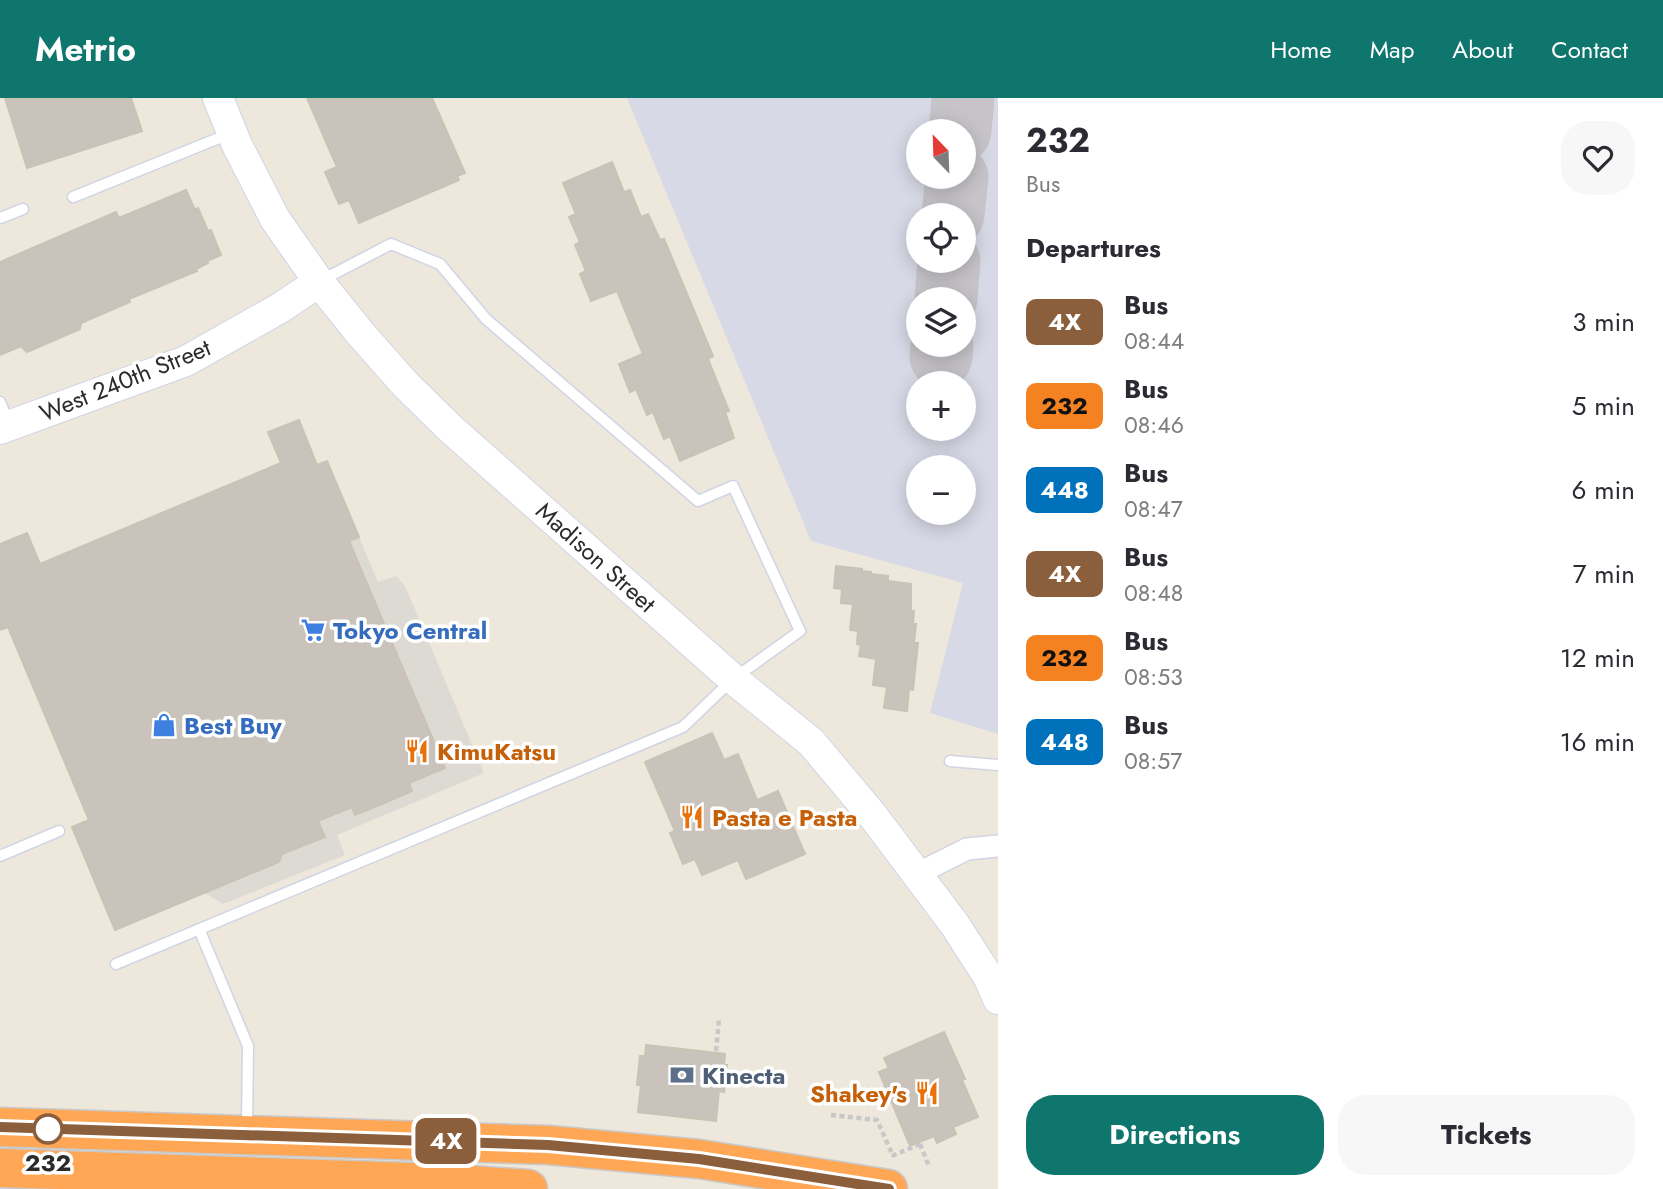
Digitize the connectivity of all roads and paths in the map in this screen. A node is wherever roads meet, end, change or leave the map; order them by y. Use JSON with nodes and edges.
{"nodes":[{"id":1,"x":218,"y":98,"type":"edge"},
{"id":2,"x":232,"y":132,"type":"junction"},
{"id":3,"x":73,"y":197,"type":"dead end"},
{"id":4,"x":23,"y":209,"type":"dead end"},
{"id":5,"x":0,"y":218,"type":"edge"},
{"id":6,"x":319,"y":282,"type":"junction"},
{"id":7,"x":3,"y":419,"type":"edge"},
{"id":8,"x":733,"y":679,"type":"junction"},
{"id":9,"x":950,"y":761,"type":"dead end"},
{"id":10,"x":998,"y":765,"type":"edge"},
{"id":11,"x":60,"y":831,"type":"dead end"},
{"id":12,"x":998,"y":846,"type":"edge"},
{"id":13,"x":0,"y":856,"type":"edge"},
{"id":14,"x":917,"y":874,"type":"junction"},
{"id":15,"x":199,"y":929,"type":"junction"},
{"id":16,"x":116,"y":964,"type":"dead end"},
{"id":17,"x":998,"y":999,"type":"edge"},
{"id":18,"x":719,"y":1019,"type":"dead end"},
{"id":19,"x":716,"y":1051,"type":"dead end"},
{"id":20,"x":831,"y":1115,"type":"dead end"},
{"id":21,"x":0,"y":1128,"type":"edge"},
{"id":22,"x":246,"y":1135,"type":"junction"},
{"id":23,"x":615,"y":1152,"type":"junction"},
{"id":24,"x":929,"y":1166,"type":"dead end"},
{"id":25,"x":0,"y":1168,"type":"edge"},
{"id":26,"x":889,"y":1168,"type":"edge"},
{"id":27,"x":83,"y":1172,"type":"junction"},
{"id":28,"x":440,"y":1183,"type":"junction"},
{"id":29,"x":835,"y":1184,"type":"edge"},
{"id":30,"x":31,"y":1189,"type":"edge"},
{"id":31,"x":528,"y":1189,"type":"edge"}],
"edges":[{"from":1,"to":2,"type":"main road","name":"Madison Street"},
{"from":2,"to":3,"type":"lane"},
{"from":2,"to":6,"type":"main road","name":"Madison Street"},
{"from":4,"to":5,"type":"lane"},
{"from":6,"to":7,"type":"main road","name":"West 240th Street"},
{"from":6,"to":8,"type":"main road","name":"Madison Street"},
{"from":6,"to":8,"type":"lane"},
{"from":8,"to":14,"type":"main road","name":"Madison Street"},
{"from":8,"to":15,"type":"lane"},
{"from":9,"to":10,"type":"lane"},
{"from":11,"to":13,"type":"lane"},
{"from":12,"to":14,"type":"street"},
{"from":14,"to":17,"type":"main road","name":"Madison Street"},
{"from":15,"to":16,"type":"lane"},
{"from":15,"to":22,"type":"lane"},
{"from":18,"to":19,"type":"path"},
{"from":20,"to":26,"type":"path"},
{"from":21,"to":22,"type":"highway"},
{"from":22,"to":23,"type":"highway"},
{"from":23,"to":28,"type":"highway"},
{"from":23,"to":29,"type":"highway"},
{"from":24,"to":26,"type":"path"},
{"from":25,"to":27,"type":"highway"},
{"from":26,"to":29,"type":"highway"},
{"from":27,"to":28,"type":"highway"},
{"from":27,"to":30,"type":"highway"},
{"from":28,"to":31,"type":"highway"}]}
